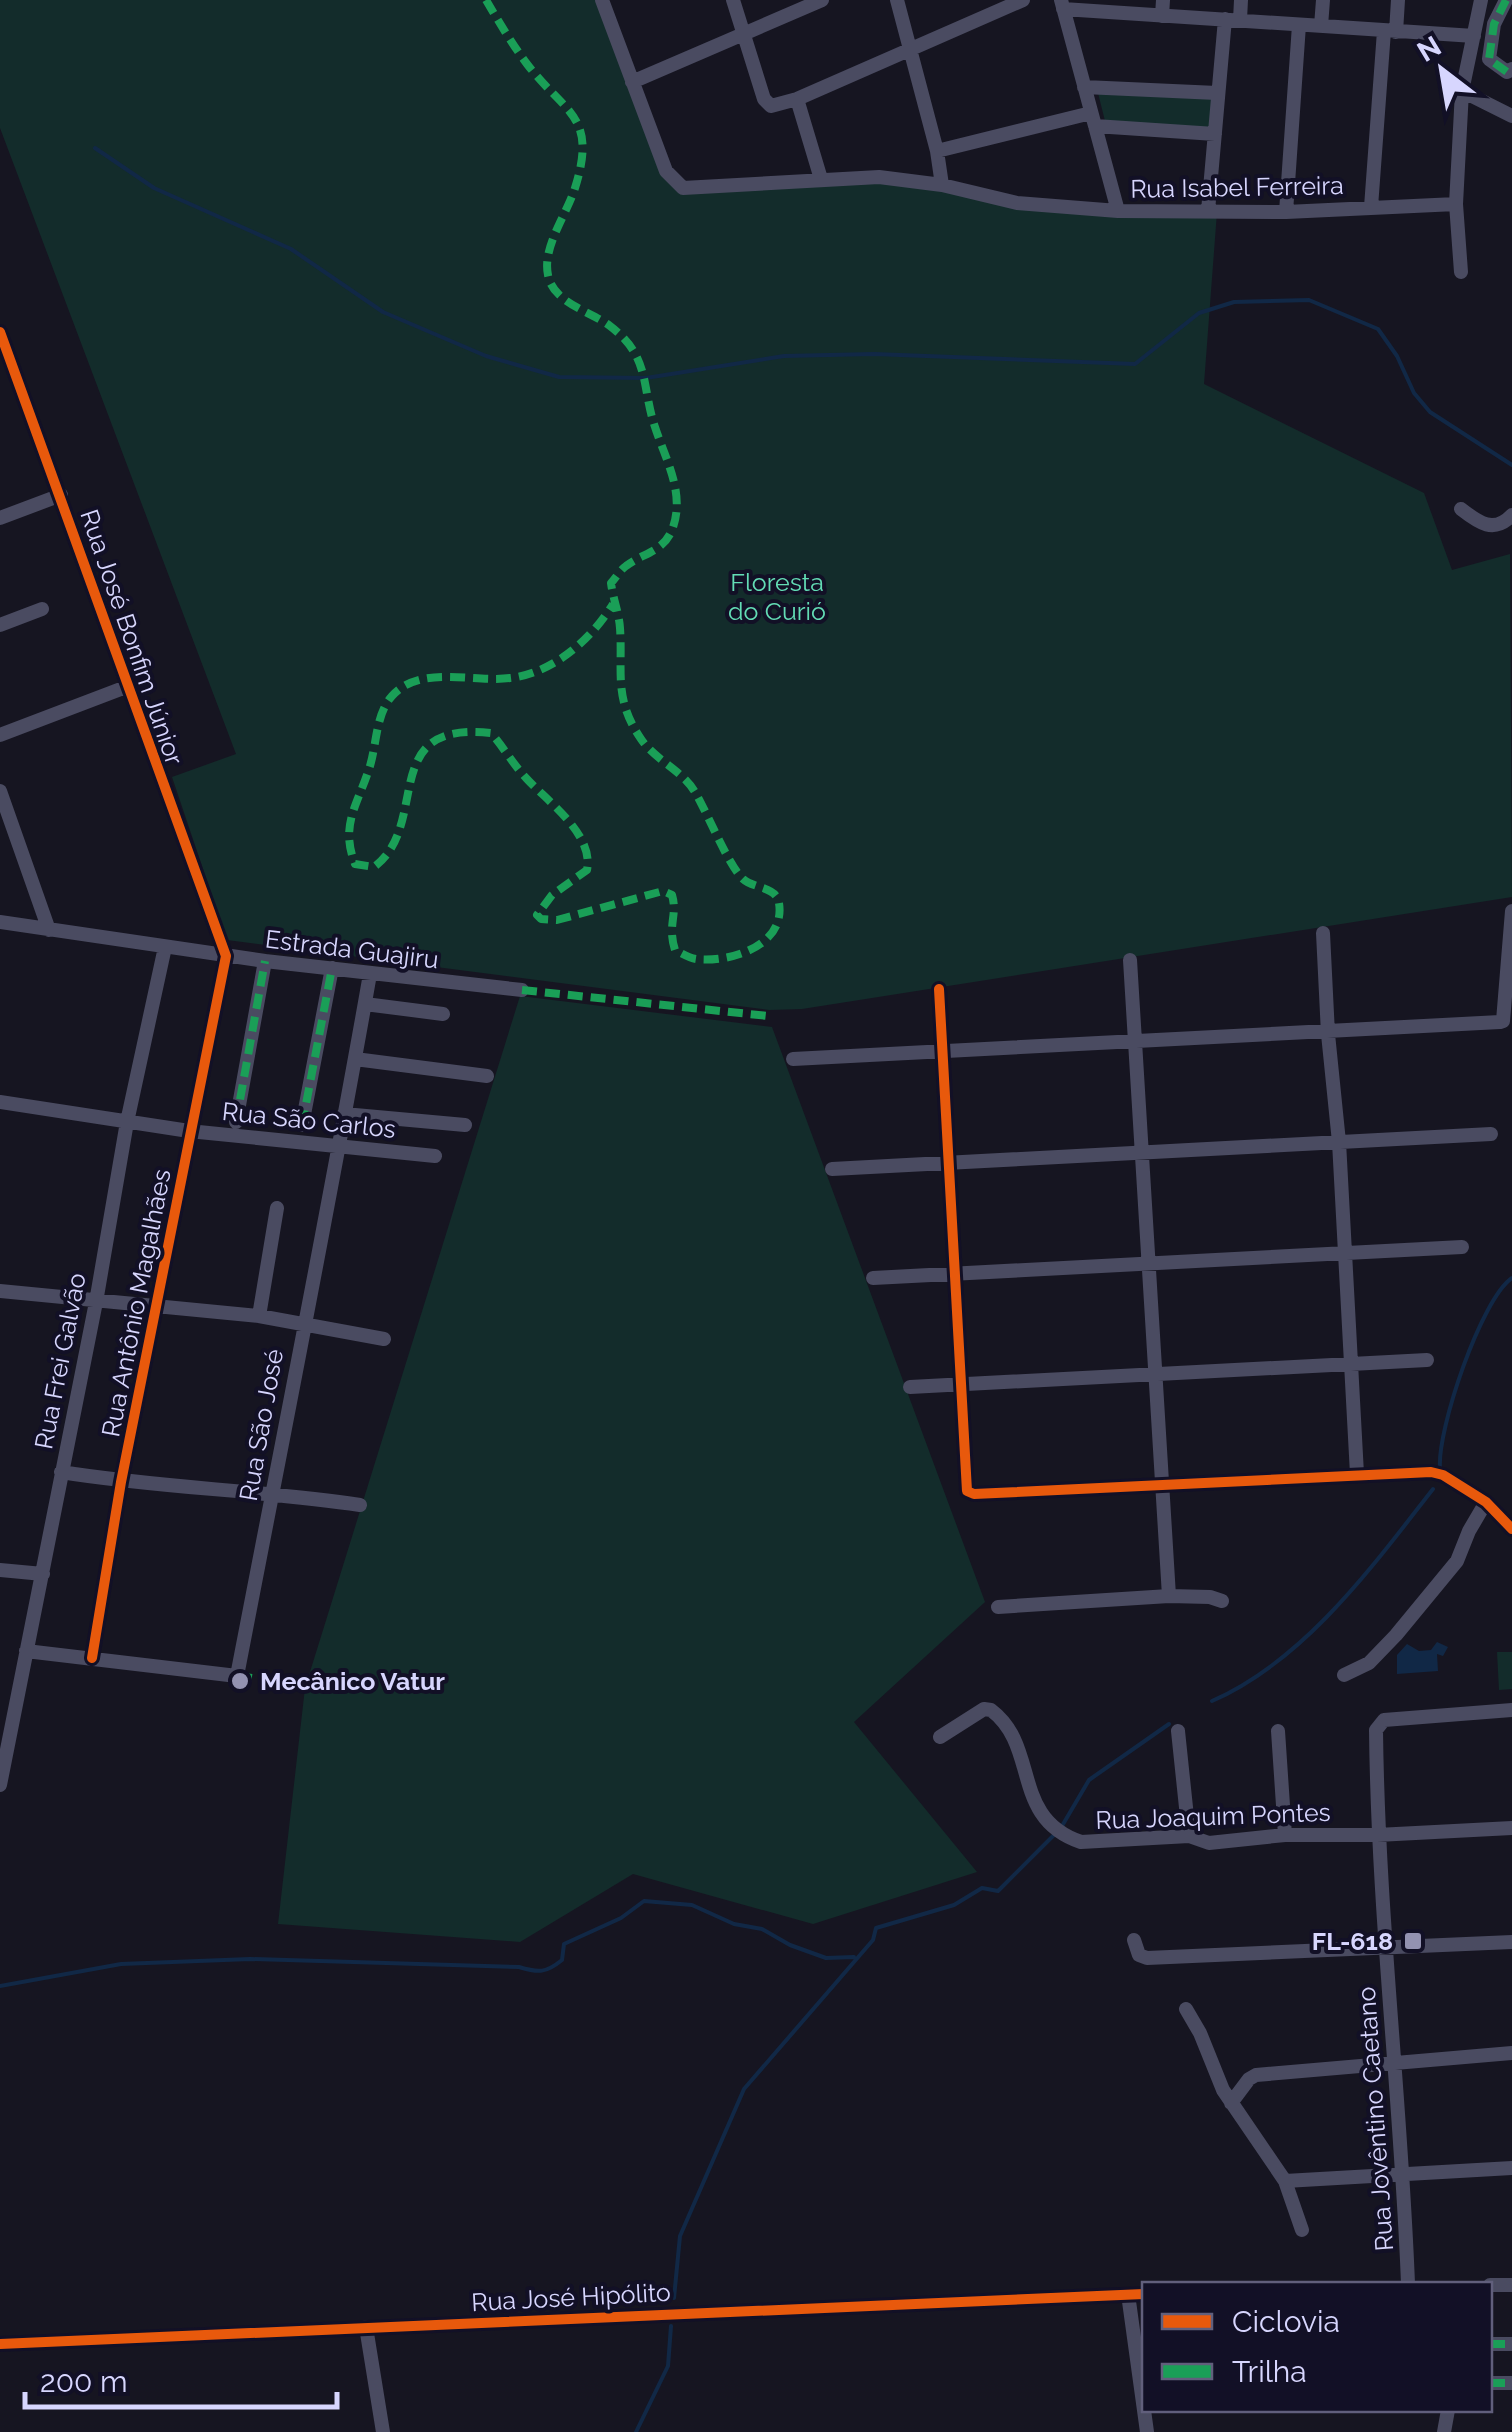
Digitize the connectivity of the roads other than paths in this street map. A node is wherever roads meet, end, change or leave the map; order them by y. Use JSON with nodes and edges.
{"nodes":[{"id":1,"x":623,"y":0,"type":"edge"},
{"id":2,"x":733,"y":0,"type":"edge"},
{"id":3,"x":822,"y":0,"type":"edge"},
{"id":4,"x":896,"y":0,"type":"edge"},
{"id":5,"x":1024,"y":0,"type":"edge"},
{"id":6,"x":1163,"y":0,"type":"edge"},
{"id":7,"x":1242,"y":0,"type":"edge"},
{"id":8,"x":1322,"y":0,"type":"edge"},
{"id":9,"x":1398,"y":0,"type":"edge"},
{"id":10,"x":1481,"y":0,"type":"edge"},
{"id":11,"x":1506,"y":0,"type":"edge"},
{"id":12,"x":604,"y":4,"type":"edge"},
{"id":13,"x":1062,"y":5,"type":"edge"},
{"id":14,"x":1162,"y":16,"type":"junction"},
{"id":15,"x":1232,"y":19,"type":"junction"},
{"id":16,"x":1299,"y":24,"type":"junction"},
{"id":17,"x":1320,"y":26,"type":"junction"},
{"id":18,"x":1390,"y":31,"type":"junction"},
{"id":19,"x":743,"y":34,"type":"junction"},
{"id":20,"x":1474,"y":36,"type":"junction"},
{"id":21,"x":910,"y":47,"type":"junction"},
{"id":22,"x":1512,"y":69,"type":"edge"},
{"id":23,"x":632,"y":82,"type":"junction"},
{"id":24,"x":1084,"y":87,"type":"junction"},
{"id":25,"x":1462,"y":91,"type":"junction"},
{"id":26,"x":1218,"y":93,"type":"junction"},
{"id":27,"x":797,"y":99,"type":"junction"},
{"id":28,"x":1512,"y":116,"type":"edge"},
{"id":29,"x":1093,"y":120,"type":"junction"},
{"id":30,"x":1215,"y":134,"type":"junction"},
{"id":31,"x":937,"y":152,"type":"junction"},
{"id":32,"x":821,"y":179,"type":"junction"},
{"id":33,"x":942,"y":185,"type":"junction"},
{"id":34,"x":1456,"y":204,"type":"junction"},
{"id":35,"x":1370,"y":207,"type":"junction"},
{"id":36,"x":1208,"y":210,"type":"junction"},
{"id":37,"x":1118,"y":211,"type":"junction"},
{"id":38,"x":1286,"y":212,"type":"junction"},
{"id":39,"x":1461,"y":272,"type":"dead end"},
{"id":40,"x":0,"y":332,"type":"edge"},
{"id":41,"x":61,"y":495,"type":"junction"},
{"id":42,"x":1461,"y":509,"type":"dead end"},
{"id":43,"x":1512,"y":514,"type":"edge"},
{"id":44,"x":0,"y":518,"type":"edge"},
{"id":45,"x":42,"y":608,"type":"dead end"},
{"id":46,"x":0,"y":624,"type":"edge"},
{"id":47,"x":126,"y":688,"type":"junction"},
{"id":48,"x":0,"y":734,"type":"edge"},
{"id":49,"x":0,"y":791,"type":"edge"},
{"id":50,"x":1512,"y":912,"type":"edge"},
{"id":51,"x":0,"y":922,"type":"edge"},
{"id":52,"x":49,"y":930,"type":"junction"},
{"id":53,"x":1323,"y":934,"type":"dead end"},
{"id":54,"x":164,"y":946,"type":"junction"},
{"id":55,"x":226,"y":956,"type":"junction"},
{"id":56,"x":1130,"y":960,"type":"dead end"},
{"id":57,"x":265,"y":961,"type":"junction"},
{"id":58,"x":332,"y":968,"type":"junction"},
{"id":59,"x":370,"y":974,"type":"junction"},
{"id":60,"x":522,"y":990,"type":"dead end"},
{"id":61,"x":939,"y":990,"type":"dead end"},
{"id":62,"x":365,"y":1004,"type":"junction"},
{"id":63,"x":443,"y":1014,"type":"dead end"},
{"id":64,"x":1328,"y":1034,"type":"junction"},
{"id":65,"x":1135,"y":1041,"type":"junction"},
{"id":66,"x":942,"y":1052,"type":"junction"},
{"id":67,"x":355,"y":1059,"type":"junction"},
{"id":68,"x":793,"y":1060,"type":"dead end"},
{"id":69,"x":487,"y":1076,"type":"dead end"},
{"id":70,"x":0,"y":1102,"type":"edge"},
{"id":71,"x":344,"y":1114,"type":"junction"},
{"id":72,"x":127,"y":1122,"type":"junction"},
{"id":73,"x":236,"y":1122,"type":"dead end"},
{"id":74,"x":465,"y":1124,"type":"dead end"},
{"id":75,"x":302,"y":1126,"type":"dead end"},
{"id":76,"x":190,"y":1131,"type":"junction"},
{"id":77,"x":1492,"y":1134,"type":"dead end"},
{"id":78,"x":1339,"y":1142,"type":"junction"},
{"id":79,"x":341,"y":1145,"type":"junction"},
{"id":80,"x":1142,"y":1152,"type":"junction"},
{"id":81,"x":434,"y":1156,"type":"dead end"},
{"id":82,"x":948,"y":1163,"type":"junction"},
{"id":83,"x":832,"y":1169,"type":"dead end"},
{"id":84,"x":277,"y":1208,"type":"dead end"},
{"id":85,"x":1462,"y":1247,"type":"dead end"},
{"id":86,"x":1345,"y":1253,"type":"junction"},
{"id":87,"x":1148,"y":1264,"type":"junction"},
{"id":88,"x":954,"y":1274,"type":"junction"},
{"id":89,"x":872,"y":1278,"type":"dead end"},
{"id":90,"x":0,"y":1291,"type":"edge"},
{"id":91,"x":96,"y":1302,"type":"junction"},
{"id":92,"x":156,"y":1306,"type":"junction"},
{"id":93,"x":258,"y":1316,"type":"junction"},
{"id":94,"x":302,"y":1326,"type":"junction"},
{"id":95,"x":384,"y":1339,"type":"dead end"},
{"id":96,"x":1427,"y":1360,"type":"dead end"},
{"id":97,"x":1351,"y":1364,"type":"junction"},
{"id":98,"x":1155,"y":1374,"type":"junction"},
{"id":99,"x":960,"y":1385,"type":"junction"},
{"id":100,"x":910,"y":1387,"type":"dead end"},
{"id":101,"x":60,"y":1472,"type":"junction"},
{"id":102,"x":1357,"y":1474,"type":"junction"},
{"id":103,"x":121,"y":1482,"type":"junction"},
{"id":104,"x":1162,"y":1486,"type":"junction"},
{"id":105,"x":272,"y":1494,"type":"junction"},
{"id":106,"x":1486,"y":1502,"type":"junction"},
{"id":107,"x":360,"y":1504,"type":"dead end"},
{"id":108,"x":1509,"y":1527,"type":"edge"},
{"id":109,"x":1512,"y":1544,"type":"edge"},
{"id":110,"x":0,"y":1570,"type":"edge"},
{"id":111,"x":43,"y":1574,"type":"junction"},
{"id":112,"x":1169,"y":1596,"type":"junction"},
{"id":113,"x":1222,"y":1601,"type":"dead end"},
{"id":114,"x":998,"y":1607,"type":"dead end"},
{"id":115,"x":26,"y":1651,"type":"junction"},
{"id":116,"x":92,"y":1658,"type":"junction"},
{"id":117,"x":1344,"y":1675,"type":"dead end"},
{"id":118,"x":1512,"y":1710,"type":"edge"},
{"id":119,"x":1178,"y":1731,"type":"dead end"},
{"id":120,"x":1278,"y":1732,"type":"dead end"},
{"id":121,"x":940,"y":1737,"type":"dead end"},
{"id":122,"x":0,"y":1785,"type":"edge"},
{"id":123,"x":1512,"y":1828,"type":"edge"},
{"id":124,"x":1285,"y":1835,"type":"junction"},
{"id":125,"x":1378,"y":1835,"type":"junction"},
{"id":126,"x":1188,"y":1836,"type":"junction"},
{"id":127,"x":1134,"y":1940,"type":"dead end"},
{"id":128,"x":1512,"y":1942,"type":"edge"},
{"id":129,"x":1385,"y":1948,"type":"junction"},
{"id":130,"x":1186,"y":2009,"type":"dead end"},
{"id":131,"x":1512,"y":2053,"type":"edge"},
{"id":132,"x":1397,"y":2061,"type":"junction"},
{"id":133,"x":1232,"y":2103,"type":"junction"},
{"id":134,"x":1512,"y":2168,"type":"edge"},
{"id":135,"x":1404,"y":2174,"type":"junction"},
{"id":136,"x":1285,"y":2180,"type":"junction"},
{"id":137,"x":1302,"y":2230,"type":"dead end"},
{"id":138,"x":1408,"y":2282,"type":"edge"},
{"id":139,"x":1128,"y":2294,"type":"junction"},
{"id":140,"x":1142,"y":2294,"type":"edge"},
{"id":141,"x":366,"y":2327,"type":"junction"},
{"id":142,"x":0,"y":2344,"type":"edge"},
{"id":143,"x":1142,"y":2396,"type":"edge"},
{"id":144,"x":383,"y":2432,"type":"edge"}],
"edges":[{"from":1,"to":12,"type":"street"},
{"from":2,"to":19,"type":"street"},
{"from":3,"to":19,"type":"street"},
{"from":4,"to":21,"type":"street"},
{"from":5,"to":21,"type":"street"},
{"from":6,"to":14,"type":"street"},
{"from":7,"to":15,"type":"street"},
{"from":8,"to":17,"type":"street"},
{"from":9,"to":18,"type":"street"},
{"from":10,"to":20,"type":"street"},
{"from":11,"to":22,"type":"street"},
{"from":12,"to":23,"type":"street"},
{"from":13,"to":14,"type":"street"},
{"from":13,"to":24,"type":"street","name":"Rua Isabel Ferreira"},
{"from":14,"to":15,"type":"street"},
{"from":15,"to":16,"type":"street"},
{"from":15,"to":26,"type":"street"},
{"from":16,"to":17,"type":"street"},
{"from":16,"to":38,"type":"street"},
{"from":17,"to":18,"type":"street"},
{"from":18,"to":20,"type":"street"},
{"from":18,"to":35,"type":"street"},
{"from":19,"to":23,"type":"street"},
{"from":19,"to":27,"type":"street"},
{"from":20,"to":25,"type":"street"},
{"from":21,"to":27,"type":"street"},
{"from":21,"to":31,"type":"street"},
{"from":23,"to":32,"type":"street"},
{"from":24,"to":26,"type":"street"},
{"from":24,"to":29,"type":"street","name":"Rua Isabel Ferreira"},
{"from":25,"to":28,"type":"street"},
{"from":25,"to":34,"type":"street"},
{"from":26,"to":30,"type":"street"},
{"from":27,"to":32,"type":"street"},
{"from":29,"to":30,"type":"street"},
{"from":29,"to":31,"type":"street"},
{"from":29,"to":37,"type":"street","name":"Rua Isabel Ferreira"},
{"from":30,"to":36,"type":"street"},
{"from":31,"to":33,"type":"street"},
{"from":32,"to":33,"type":"street"},
{"from":33,"to":37,"type":"street"},
{"from":34,"to":35,"type":"street","name":"Rua Isabel Ferreira"},
{"from":34,"to":39,"type":"street"},
{"from":35,"to":38,"type":"street","name":"Rua Isabel Ferreira"},
{"from":36,"to":37,"type":"street","name":"Rua Isabel Ferreira"},
{"from":36,"to":38,"type":"street","name":"Rua Isabel Ferreira"},
{"from":40,"to":41,"type":"street","name":"Rua José Bonfim Júnior"},
{"from":41,"to":44,"type":"street"},
{"from":41,"to":47,"type":"street","name":"Rua José Bonfim Júnior"},
{"from":42,"to":43,"type":"street"},
{"from":45,"to":46,"type":"street"},
{"from":47,"to":48,"type":"street"},
{"from":47,"to":55,"type":"street","name":"Rua José Bonfim Júnior"},
{"from":49,"to":52,"type":"street"},
{"from":50,"to":64,"type":"street"},
{"from":51,"to":52,"type":"street","name":"Estrada Guajiru"},
{"from":52,"to":54,"type":"street","name":"Estrada Guajiru"},
{"from":53,"to":64,"type":"street"},
{"from":54,"to":55,"type":"street","name":"Estrada Guajiru"},
{"from":54,"to":72,"type":"street","name":"Rua Frei Galvão"},
{"from":55,"to":57,"type":"street","name":"Estrada Guajiru"},
{"from":55,"to":76,"type":"street","name":"Rua Antônio Magalhães"},
{"from":56,"to":65,"type":"street"},
{"from":57,"to":58,"type":"street","name":"Estrada Guajiru"},
{"from":57,"to":73,"type":"street"},
{"from":58,"to":59,"type":"street","name":"Estrada Guajiru"},
{"from":58,"to":75,"type":"street"},
{"from":59,"to":60,"type":"street","name":"Estrada Guajiru"},
{"from":59,"to":62,"type":"street","name":"Rua São José"},
{"from":61,"to":66,"type":"street"},
{"from":62,"to":63,"type":"street"},
{"from":62,"to":67,"type":"street","name":"Rua São José"},
{"from":64,"to":65,"type":"street"},
{"from":64,"to":78,"type":"street"},
{"from":65,"to":66,"type":"street"},
{"from":65,"to":80,"type":"street"},
{"from":66,"to":68,"type":"street"},
{"from":66,"to":82,"type":"street"},
{"from":67,"to":69,"type":"street"},
{"from":67,"to":71,"type":"street","name":"Rua São José"},
{"from":70,"to":72,"type":"street","name":"Rua São Carlos"},
{"from":71,"to":74,"type":"street"},
{"from":71,"to":79,"type":"street","name":"Rua São José"},
{"from":72,"to":76,"type":"street","name":"Rua São Carlos"},
{"from":72,"to":91,"type":"street","name":"Rua Frei Galvão"},
{"from":76,"to":79,"type":"street","name":"Rua São Carlos"},
{"from":76,"to":92,"type":"street","name":"Rua Antônio Magalhães"},
{"from":77,"to":78,"type":"street"},
{"from":78,"to":80,"type":"street"},
{"from":78,"to":86,"type":"street"},
{"from":79,"to":81,"type":"street","name":"Rua São Carlos"},
{"from":79,"to":94,"type":"street","name":"Rua São José"},
{"from":80,"to":82,"type":"street"},
{"from":80,"to":87,"type":"street"},
{"from":82,"to":83,"type":"street"},
{"from":82,"to":88,"type":"street"},
{"from":84,"to":93,"type":"street"},
{"from":85,"to":86,"type":"street"},
{"from":86,"to":87,"type":"street"},
{"from":86,"to":97,"type":"street"},
{"from":87,"to":88,"type":"street"},
{"from":87,"to":98,"type":"street"},
{"from":88,"to":89,"type":"street"},
{"from":88,"to":99,"type":"street"},
{"from":90,"to":91,"type":"street"},
{"from":91,"to":92,"type":"street"},
{"from":91,"to":101,"type":"street","name":"Rua Frei Galvão"},
{"from":92,"to":93,"type":"street"},
{"from":92,"to":103,"type":"street","name":"Rua Antônio Magalhães"},
{"from":93,"to":94,"type":"street"},
{"from":94,"to":95,"type":"street"},
{"from":94,"to":105,"type":"street","name":"Rua São José"},
{"from":96,"to":97,"type":"street"},
{"from":97,"to":98,"type":"street"},
{"from":97,"to":102,"type":"street"},
{"from":98,"to":99,"type":"street"},
{"from":98,"to":104,"type":"street"},
{"from":99,"to":100,"type":"street"},
{"from":99,"to":104,"type":"street"},
{"from":101,"to":103,"type":"street"},
{"from":101,"to":111,"type":"street","name":"Rua Frei Galvão"},
{"from":102,"to":104,"type":"street"},
{"from":102,"to":106,"type":"street"},
{"from":103,"to":105,"type":"street"},
{"from":103,"to":116,"type":"street","name":"Rua Antônio Magalhães"},
{"from":104,"to":112,"type":"street"},
{"from":105,"to":107,"type":"street"},
{"from":105,"to":116,"type":"street","name":"Rua São José"},
{"from":106,"to":108,"type":"street"},
{"from":106,"to":117,"type":"street"},
{"from":108,"to":109,"type":"street"},
{"from":110,"to":111,"type":"street"},
{"from":111,"to":115,"type":"street","name":"Rua Frei Galvão"},
{"from":112,"to":113,"type":"street"},
{"from":112,"to":114,"type":"street"},
{"from":115,"to":116,"type":"street","name":"Rua São José"},
{"from":115,"to":122,"type":"street","name":"Rua Frei Galvão"},
{"from":118,"to":125,"type":"street","name":"Rua Jovêntino Caetano"},
{"from":119,"to":126,"type":"street"},
{"from":120,"to":124,"type":"street"},
{"from":121,"to":126,"type":"street","name":"Rua Joaquim Pontes"},
{"from":123,"to":125,"type":"street","name":"Rua Joaquim Pontes"},
{"from":124,"to":125,"type":"street","name":"Rua Joaquim Pontes"},
{"from":124,"to":126,"type":"street","name":"Rua Joaquim Pontes"},
{"from":125,"to":129,"type":"street","name":"Rua Jovêntino Caetano"},
{"from":127,"to":129,"type":"street"},
{"from":128,"to":129,"type":"street"},
{"from":129,"to":132,"type":"street","name":"Rua Jovêntino Caetano"},
{"from":130,"to":133,"type":"street"},
{"from":131,"to":132,"type":"street"},
{"from":132,"to":133,"type":"street"},
{"from":132,"to":135,"type":"street","name":"Rua Jovêntino Caetano"},
{"from":133,"to":136,"type":"street"},
{"from":134,"to":135,"type":"street"},
{"from":135,"to":136,"type":"street"},
{"from":135,"to":138,"type":"street","name":"Rua Jovêntino Caetano"},
{"from":136,"to":137,"type":"street"},
{"from":139,"to":140,"type":"street","name":"Rua José Hipólito"},
{"from":139,"to":141,"type":"street","name":"Rua José Hipólito"},
{"from":139,"to":143,"type":"street"},
{"from":141,"to":142,"type":"street","name":"Rua José Hipólito"},
{"from":141,"to":144,"type":"street"}]}
